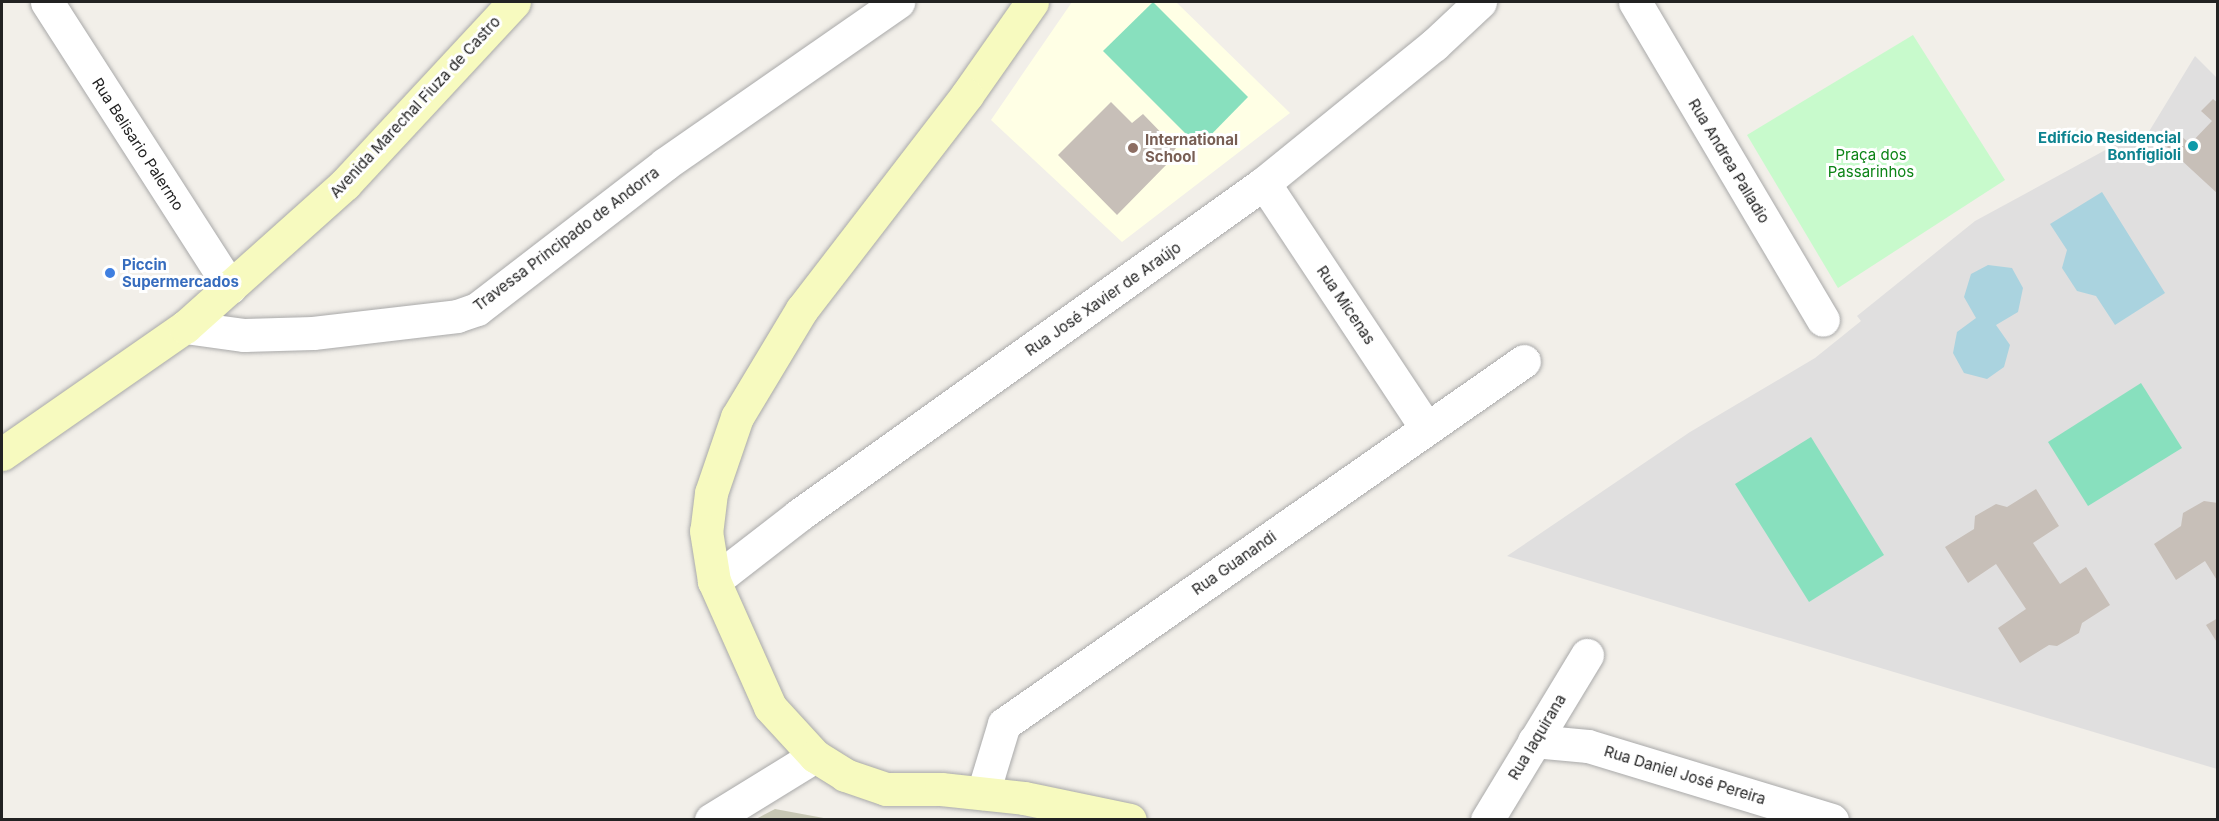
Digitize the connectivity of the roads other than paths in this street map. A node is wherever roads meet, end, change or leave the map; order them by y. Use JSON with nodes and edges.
{"nodes":[{"id":1,"x":514,"y":2,"type":"edge"},
{"id":2,"x":898,"y":2,"type":"edge"},
{"id":3,"x":1032,"y":2,"type":"edge"},
{"id":4,"x":1480,"y":2,"type":"edge"},
{"id":5,"x":1635,"y":2,"type":"edge"},
{"id":6,"x":49,"y":3,"type":"edge"},
{"id":7,"x":1264,"y":183,"type":"junction"},
{"id":8,"x":230,"y":287,"type":"junction"},
{"id":9,"x":1823,"y":320,"type":"dead end"},
{"id":10,"x":185,"y":327,"type":"junction"},
{"id":11,"x":1524,"y":361,"type":"dead end"},
{"id":12,"x":1426,"y":428,"type":"junction"},
{"id":13,"x":2,"y":454,"type":"edge"},
{"id":14,"x":714,"y":581,"type":"junction"},
{"id":15,"x":1587,"y":655,"type":"dead end"},
{"id":16,"x":1534,"y":741,"type":"junction"},
{"id":17,"x":815,"y":756,"type":"junction"},
{"id":18,"x":983,"y":793,"type":"junction"},
{"id":19,"x":711,"y":819,"type":"edge"},
{"id":20,"x":1130,"y":819,"type":"edge"},
{"id":21,"x":1487,"y":819,"type":"edge"},
{"id":22,"x":1832,"y":819,"type":"edge"}],
"edges":[{"from":1,"to":8,"type":"main road","name":"Avenida Marechal Fiuza de Castro"},
{"from":2,"to":10,"type":"street","name":"Travessa Principado de Andorra"},
{"from":3,"to":14,"type":"main road"},
{"from":4,"to":7,"type":"street","name":"Rua José Xavier de Araújo"},
{"from":5,"to":9,"type":"street","name":"Rua Andrea Palladio"},
{"from":6,"to":8,"type":"street","name":"Rua Belisario Palermo"},
{"from":7,"to":12,"type":"street","name":"Rua Micenas"},
{"from":7,"to":14,"type":"street","name":"Rua José Xavier de Araújo"},
{"from":8,"to":10,"type":"main road","name":"Avenida Marechal Fiuza de Castro"},
{"from":10,"to":13,"type":"main road","name":"Avenida Marechal Fiuza de Castro"},
{"from":11,"to":12,"type":"street","name":"Rua Guanandi"},
{"from":12,"to":18,"type":"street","name":"Rua Guanandi"},
{"from":14,"to":17,"type":"main road"},
{"from":15,"to":16,"type":"street","name":"Rua Iaquirana"},
{"from":16,"to":21,"type":"street","name":"Rua Iaquirana"},
{"from":16,"to":22,"type":"street","name":"Rua Daniel José Pereira"},
{"from":17,"to":18,"type":"main road"},
{"from":17,"to":19,"type":"street"},
{"from":18,"to":20,"type":"main road"}]}
